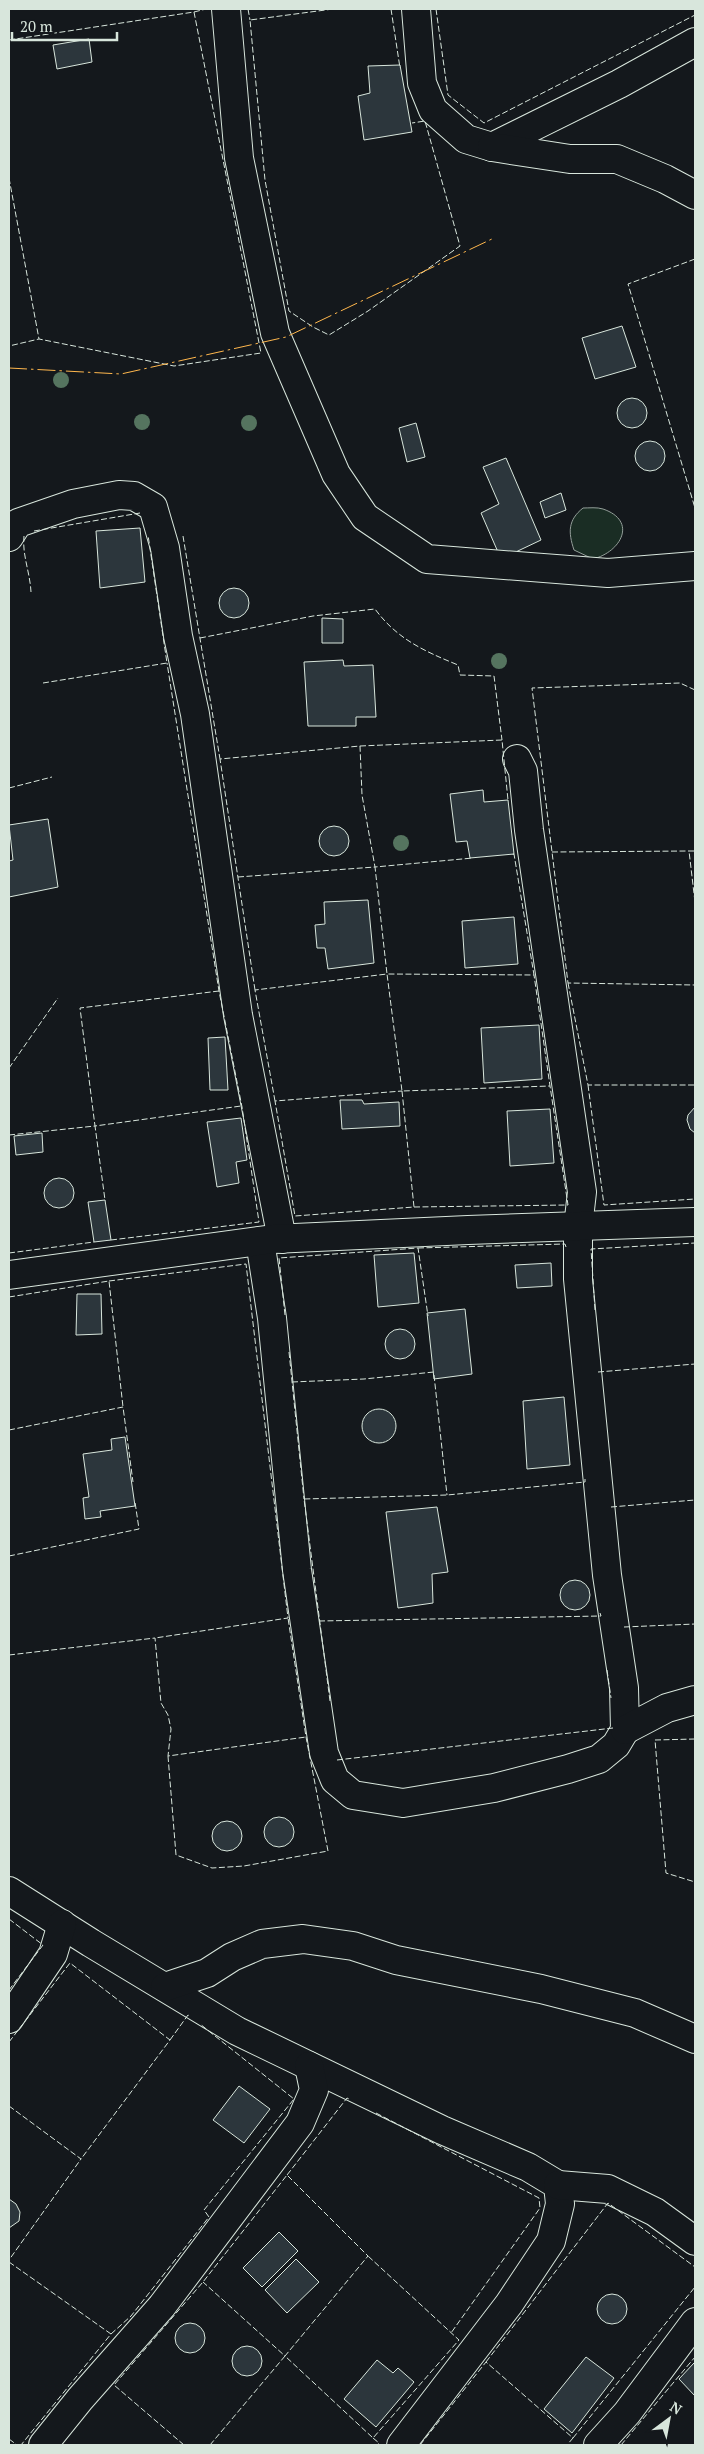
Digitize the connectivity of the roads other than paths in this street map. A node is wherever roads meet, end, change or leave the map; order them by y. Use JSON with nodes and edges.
{"nodes":[{"id":1,"x":226,"y":9,"type":"edge"},
{"id":2,"x":416,"y":9,"type":"edge"},
{"id":3,"x":695,"y":42,"type":"edge"},
{"id":4,"x":492,"y":147,"type":"junction"},
{"id":5,"x":695,"y":195,"type":"edge"},
{"id":6,"x":9,"y":537,"type":"edge"},
{"id":7,"x":695,"y":566,"type":"edge"},
{"id":8,"x":517,"y":759,"type":"dead end"},
{"id":9,"x":695,"y":1222,"type":"edge"},
{"id":10,"x":578,"y":1227,"type":"junction"},
{"id":11,"x":271,"y":1240,"type":"junction"},
{"id":12,"x":9,"y":1275,"type":"edge"},
{"id":13,"x":695,"y":1700,"type":"edge"},
{"id":14,"x":625,"y":1730,"type":"junction"},
{"id":15,"x":9,"y":1891,"type":"edge"},
{"id":16,"x":62,"y":1924,"type":"junction"},
{"id":17,"x":165,"y":1987,"type":"junction"},
{"id":18,"x":9,"y":2019,"type":"edge"},
{"id":19,"x":695,"y":2039,"type":"edge"},
{"id":20,"x":309,"y":2066,"type":"junction"},
{"id":21,"x":558,"y":2185,"type":"junction"},
{"id":22,"x":695,"y":2241,"type":"edge"},
{"id":23,"x":695,"y":2322,"type":"edge"},
{"id":24,"x":43,"y":2445,"type":"edge"},
{"id":25,"x":401,"y":2445,"type":"edge"},
{"id":26,"x":598,"y":2445,"type":"edge"}],
"edges":[{"from":1,"to":7,"type":"street"},
{"from":2,"to":4,"type":"street"},
{"from":3,"to":4,"type":"street"},
{"from":4,"to":5,"type":"street"},
{"from":6,"to":11,"type":"street"},
{"from":8,"to":10,"type":"street"},
{"from":9,"to":10,"type":"street"},
{"from":10,"to":11,"type":"street"},
{"from":10,"to":14,"type":"street"},
{"from":11,"to":12,"type":"street"},
{"from":11,"to":14,"type":"street"},
{"from":13,"to":14,"type":"street"},
{"from":15,"to":16,"type":"street"},
{"from":16,"to":17,"type":"street"},
{"from":16,"to":18,"type":"street"},
{"from":17,"to":19,"type":"street"},
{"from":17,"to":20,"type":"street"},
{"from":20,"to":21,"type":"street"},
{"from":20,"to":24,"type":"street"},
{"from":21,"to":22,"type":"street"},
{"from":21,"to":25,"type":"street"},
{"from":23,"to":26,"type":"street"}]}
